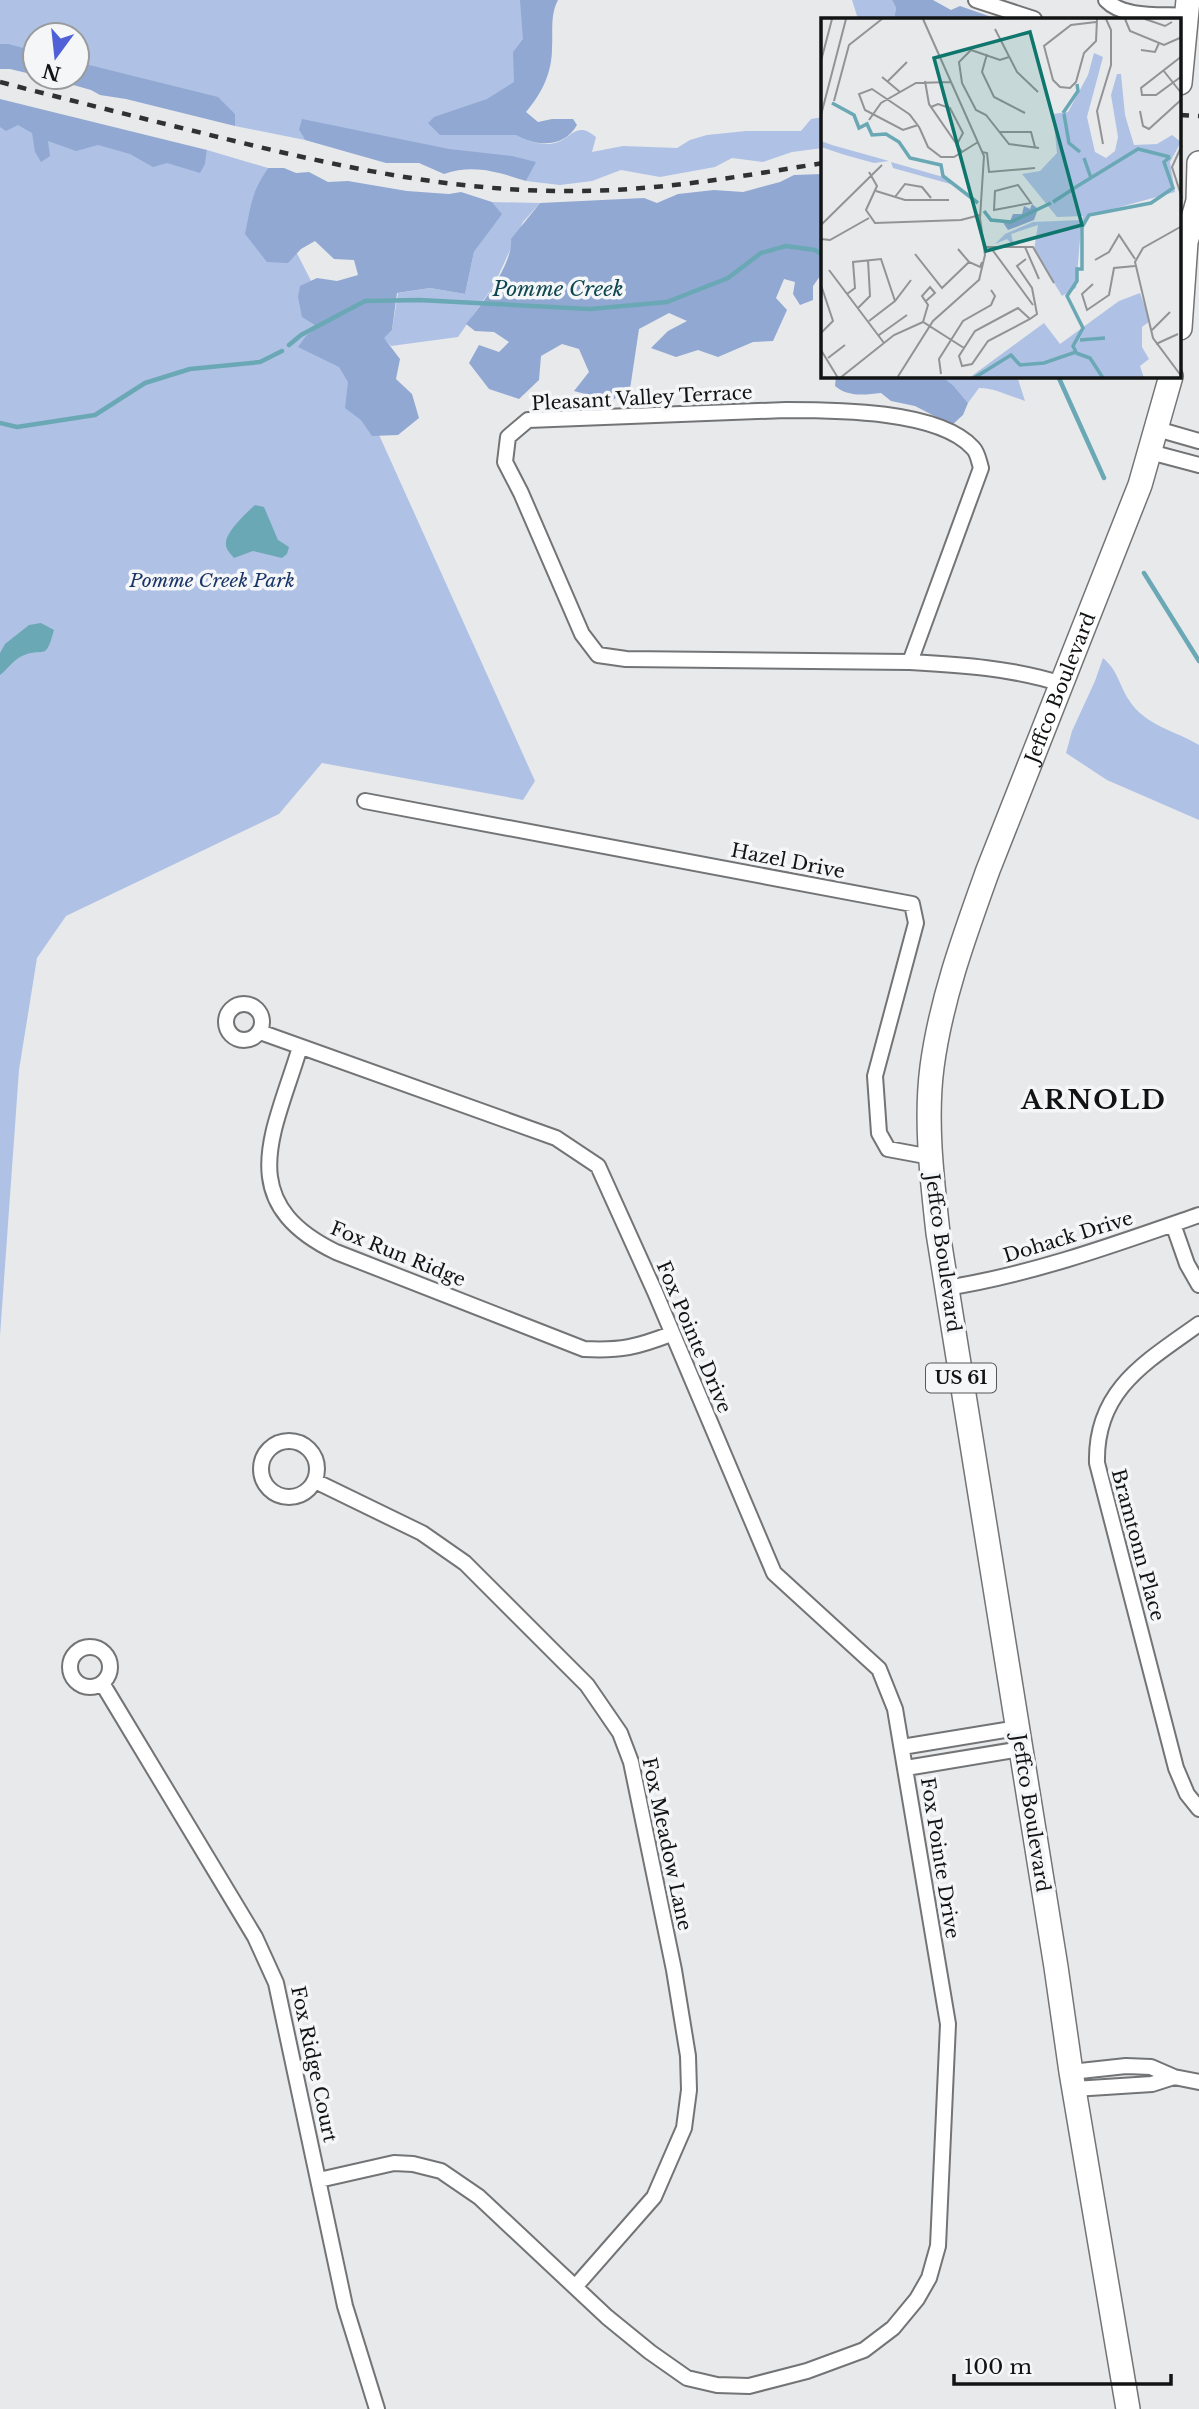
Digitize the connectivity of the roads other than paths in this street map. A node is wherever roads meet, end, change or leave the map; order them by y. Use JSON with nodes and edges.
{"nodes":[{"id":1,"x":976,"y":0,"type":"edge"},
{"id":2,"x":1106,"y":0,"type":"edge"},
{"id":3,"x":1187,"y":8,"type":"edge"},
{"id":4,"x":1031,"y":18,"type":"edge"},
{"id":5,"x":1182,"y":37,"type":"edge"},
{"id":6,"x":1199,"y":163,"type":"edge"},
{"id":7,"x":1182,"y":223,"type":"edge"},
{"id":8,"x":1186,"y":242,"type":"junction"},
{"id":9,"x":1182,"y":299,"type":"edge"},
{"id":10,"x":1170,"y":378,"type":"edge"},
{"id":11,"x":1157,"y":429,"type":"junction"},
{"id":12,"x":1199,"y":441,"type":"edge"},
{"id":13,"x":1150,"y":452,"type":"junction"},
{"id":14,"x":1199,"y":465,"type":"edge"},
{"id":15,"x":910,"y":662,"type":"junction"},
{"id":16,"x":1062,"y":684,"type":"junction"},
{"id":17,"x":365,"y":802,"type":"dead end"},
{"id":18,"x":260,"y":1031,"type":"dead end"},
{"id":19,"x":300,"y":1047,"type":"junction"},
{"id":20,"x":931,"y":1157,"type":"junction"},
{"id":21,"x":1199,"y":1214,"type":"edge"},
{"id":22,"x":1173,"y":1224,"type":"junction"},
{"id":23,"x":1199,"y":1285,"type":"edge"},
{"id":24,"x":946,"y":1288,"type":"junction"},
{"id":25,"x":1199,"y":1324,"type":"edge"},
{"id":26,"x":671,"y":1334,"type":"junction"},
{"id":27,"x":314,"y":1481,"type":"dead end"},
{"id":28,"x":102,"y":1684,"type":"dead end"},
{"id":29,"x":1019,"y":1738,"type":"junction"},
{"id":30,"x":902,"y":1747,"type":"junction"},
{"id":31,"x":906,"y":1768,"type":"junction"},
{"id":32,"x":1199,"y":1809,"type":"edge"},
{"id":33,"x":1072,"y":2080,"type":"junction"},
{"id":34,"x":1199,"y":2082,"type":"edge"},
{"id":35,"x":319,"y":2180,"type":"junction"},
{"id":36,"x":575,"y":2287,"type":"junction"},
{"id":37,"x":377,"y":2409,"type":"edge"},
{"id":38,"x":1128,"y":2409,"type":"edge"}],
"edges":[{"from":1,"to":4,"type":"street"},
{"from":2,"to":3,"type":"street"},
{"from":3,"to":5,"type":"main road"},
{"from":6,"to":8,"type":"main road"},
{"from":7,"to":8,"type":"main road"},
{"from":8,"to":9,"type":"main road"},
{"from":10,"to":11,"type":"main road","name":"Jeffco Boulevard","number":"US 61"},
{"from":11,"to":12,"type":"street"},
{"from":11,"to":13,"type":"main road","name":"Jeffco Boulevard","number":"US 61"},
{"from":13,"to":14,"type":"street"},
{"from":13,"to":16,"type":"main road","name":"Jeffco Boulevard","number":"US 61"},
{"from":15,"to":15,"type":"street","name":"Pleasant Valley Terrace"},
{"from":15,"to":16,"type":"street","name":"Pleasant Valley Terrace"},
{"from":16,"to":20,"type":"main road","name":"Jeffco Boulevard","number":"US 61"},
{"from":17,"to":20,"type":"street","name":"Hazel Drive"},
{"from":18,"to":19,"type":"street","name":"Fox Pointe Drive"},
{"from":19,"to":26,"type":"street","name":"Fox Pointe Drive"},
{"from":19,"to":26,"type":"street","name":"Fox Run Ridge"},
{"from":20,"to":24,"type":"main road","name":"Jeffco Boulevard","number":"US 61"},
{"from":21,"to":22,"type":"street","name":"Dohack Drive"},
{"from":22,"to":23,"type":"street"},
{"from":22,"to":24,"type":"street","name":"Dohack Drive"},
{"from":24,"to":29,"type":"main road","name":"Jeffco Boulevard","number":"US 61"},
{"from":25,"to":32,"type":"street","name":"Bramtonn Place"},
{"from":26,"to":30,"type":"street","name":"Fox Pointe Drive"},
{"from":27,"to":36,"type":"street","name":"Fox Meadow Lane"},
{"from":28,"to":35,"type":"street","name":"Fox Ridge Court"},
{"from":29,"to":30,"type":"street"},
{"from":29,"to":31,"type":"street"},
{"from":29,"to":33,"type":"main road","name":"Jeffco Boulevard","number":"US 61"},
{"from":30,"to":31,"type":"street","name":"Fox Pointe Drive"},
{"from":31,"to":36,"type":"street","name":"Fox Pointe Drive"},
{"from":33,"to":34,"type":"street"},
{"from":33,"to":38,"type":"main road","name":"Jeffco Boulevard","number":"US 61"},
{"from":35,"to":36,"type":"street","name":"Fox Pointe Drive"},
{"from":35,"to":37,"type":"street","name":"Fox Ridge Court"}]}
